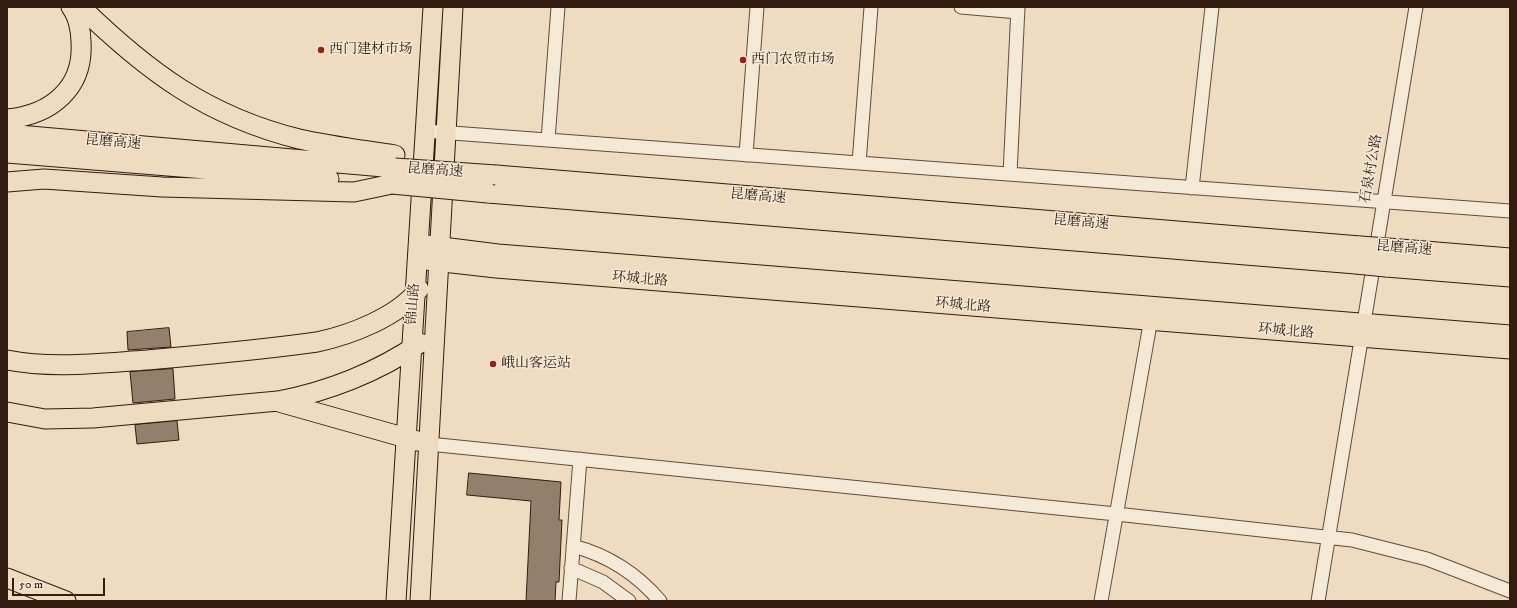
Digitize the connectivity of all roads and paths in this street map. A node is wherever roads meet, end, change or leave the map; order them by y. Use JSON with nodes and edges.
{"nodes":[{"id":1,"x":71,"y":7,"type":"edge"},
{"id":2,"x":81,"y":7,"type":"edge"},
{"id":3,"x":433,"y":7,"type":"edge"},
{"id":4,"x":453,"y":7,"type":"edge"},
{"id":5,"x":558,"y":7,"type":"edge"},
{"id":6,"x":757,"y":7,"type":"edge"},
{"id":7,"x":871,"y":7,"type":"edge"},
{"id":8,"x":961,"y":7,"type":"edge"},
{"id":9,"x":1212,"y":7,"type":"edge"},
{"id":10,"x":1416,"y":7,"type":"edge"},
{"id":11,"x":1018,"y":9,"type":"edge"},
{"id":12,"x":7,"y":119,"type":"edge"},
{"id":13,"x":425,"y":131,"type":"junction"},
{"id":14,"x":446,"y":132,"type":"junction"},
{"id":15,"x":7,"y":134,"type":"edge"},
{"id":16,"x":548,"y":140,"type":"junction"},
{"id":17,"x":7,"y":153,"type":"edge"},
{"id":18,"x":746,"y":155,"type":"junction"},
{"id":19,"x":859,"y":163,"type":"junction"},
{"id":20,"x":394,"y":169,"type":"junction"},
{"id":21,"x":1010,"y":174,"type":"junction"},
{"id":22,"x":7,"y":182,"type":"edge"},
{"id":23,"x":1192,"y":188,"type":"junction"},
{"id":24,"x":1383,"y":202,"type":"junction"},
{"id":25,"x":1510,"y":211,"type":"edge"},
{"id":26,"x":418,"y":252,"type":"junction"},
{"id":27,"x":440,"y":254,"type":"junction"},
{"id":28,"x":1358,"y":255,"type":"junction"},
{"id":29,"x":1510,"y":258,"type":"edge"},
{"id":30,"x":1510,"y":277,"type":"edge"},
{"id":31,"x":415,"y":295,"type":"junction"},
{"id":32,"x":1152,"y":313,"type":"junction"},
{"id":33,"x":1363,"y":330,"type":"junction"},
{"id":34,"x":436,"y":332,"type":"junction"},
{"id":35,"x":1510,"y":334,"type":"edge"},
{"id":36,"x":411,"y":349,"type":"junction"},
{"id":37,"x":1510,"y":350,"type":"edge"},
{"id":38,"x":7,"y":360,"type":"edge"},
{"id":39,"x":278,"y":401,"type":"junction"},
{"id":40,"x":7,"y":412,"type":"edge"},
{"id":41,"x":406,"y":438,"type":"junction"},
{"id":42,"x":429,"y":444,"type":"junction"},
{"id":43,"x":580,"y":459,"type":"junction"},
{"id":44,"x":1116,"y":514,"type":"junction"},
{"id":45,"x":1329,"y":537,"type":"junction"},
{"id":46,"x":573,"y":546,"type":"junction"},
{"id":47,"x":571,"y":568,"type":"junction"},
{"id":48,"x":7,"y":578,"type":"edge"},
{"id":49,"x":1510,"y":590,"type":"edge"},
{"id":50,"x":66,"y":601,"type":"edge"},
{"id":51,"x":396,"y":601,"type":"edge"},
{"id":52,"x":420,"y":601,"type":"edge"},
{"id":53,"x":569,"y":601,"type":"edge"},
{"id":54,"x":629,"y":601,"type":"edge"},
{"id":55,"x":660,"y":601,"type":"edge"},
{"id":56,"x":1101,"y":601,"type":"edge"},
{"id":57,"x":1318,"y":601,"type":"edge"}],
"edges":[{"from":1,"to":12,"type":"highway"},
{"from":2,"to":20,"type":"highway"},
{"from":3,"to":13,"type":"highway","name":"锦山路"},
{"from":4,"to":14,"type":"highway","name":"锦山路"},
{"from":5,"to":16,"type":"street"},
{"from":6,"to":18,"type":"street"},
{"from":7,"to":19,"type":"street"},
{"from":8,"to":11,"type":"street"},
{"from":9,"to":23,"type":"street"},
{"from":10,"to":24,"type":"street","name":"石泉村公路"},
{"from":11,"to":21,"type":"street"},
{"from":13,"to":14,"type":"street"},
{"from":13,"to":26,"type":"highway","name":"锦山路"},
{"from":14,"to":16,"type":"street"},
{"from":14,"to":27,"type":"highway","name":"锦山路"},
{"from":15,"to":20,"type":"highway","name":"昆磨高速"},
{"from":16,"to":18,"type":"street"},
{"from":17,"to":20,"type":"highway","name":"昆磨高速"},
{"from":18,"to":19,"type":"street"},
{"from":19,"to":21,"type":"street"},
{"from":20,"to":22,"type":"highway"},
{"from":20,"to":28,"type":"highway","name":"昆磨高速","bridge":true},
{"from":20,"to":28,"type":"highway","name":"昆磨高速","bridge":true},
{"from":21,"to":23,"type":"street"},
{"from":23,"to":24,"type":"street"},
{"from":24,"to":25,"type":"street"},
{"from":24,"to":33,"type":"street","name":"石泉村公路"},
{"from":26,"to":27,"type":"main road","name":"环城北路"},
{"from":26,"to":31,"type":"highway","name":"锦山路"},
{"from":27,"to":31,"type":"highway"},
{"from":27,"to":32,"type":"main road","name":"环城北路"},
{"from":27,"to":34,"type":"highway","name":"锦山路"},
{"from":28,"to":29,"type":"highway","name":"昆磨高速","bridge":true},
{"from":28,"to":30,"type":"highway","name":"昆磨高速","bridge":true},
{"from":31,"to":36,"type":"highway","name":"锦山路"},
{"from":31,"to":38,"type":"highway"},
{"from":32,"to":33,"type":"main road","name":"环城北路"},
{"from":32,"to":44,"type":"street"},
{"from":33,"to":35,"type":"main road","name":"环城北路"},
{"from":33,"to":37,"type":"main road","name":"环城北路"},
{"from":33,"to":45,"type":"street","name":"石泉村公路"},
{"from":34,"to":36,"type":"highway"},
{"from":34,"to":42,"type":"highway","name":"锦山路"},
{"from":36,"to":39,"type":"highway"},
{"from":36,"to":41,"type":"highway","name":"锦山路"},
{"from":39,"to":40,"type":"highway"},
{"from":39,"to":41,"type":"highway"},
{"from":41,"to":42,"type":"highway"},
{"from":41,"to":51,"type":"highway","name":"锦山路"},
{"from":42,"to":43,"type":"street"},
{"from":42,"to":52,"type":"highway","name":"锦山路"},
{"from":43,"to":44,"type":"street"},
{"from":43,"to":46,"type":"street"},
{"from":44,"to":45,"type":"street"},
{"from":44,"to":56,"type":"street"},
{"from":45,"to":49,"type":"street"},
{"from":45,"to":57,"type":"street","name":"石泉村公路"},
{"from":46,"to":47,"type":"street"},
{"from":46,"to":55,"type":"street"},
{"from":47,"to":53,"type":"street"},
{"from":47,"to":54,"type":"street"},
{"from":48,"to":50,"type":"highway"}]}
